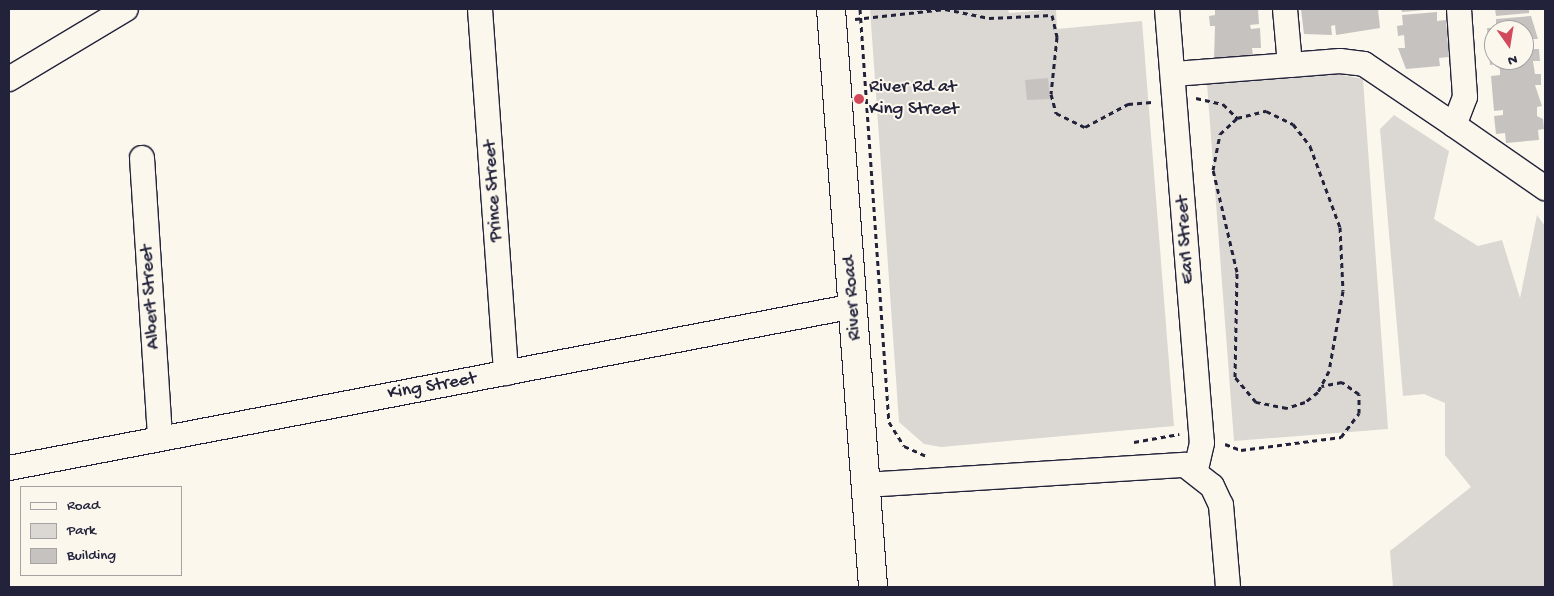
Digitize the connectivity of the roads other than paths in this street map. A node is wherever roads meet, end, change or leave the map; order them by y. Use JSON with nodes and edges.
{"nodes":[{"id":1,"x":126,"y":9,"type":"edge"},
{"id":2,"x":480,"y":9,"type":"edge"},
{"id":3,"x":832,"y":9,"type":"edge"},
{"id":4,"x":1168,"y":9,"type":"edge"},
{"id":5,"x":1285,"y":9,"type":"edge"},
{"id":6,"x":1459,"y":9,"type":"edge"},
{"id":7,"x":1290,"y":65,"type":"junction"},
{"id":8,"x":1184,"y":73,"type":"junction"},
{"id":9,"x":9,"y":79,"type":"edge"},
{"id":10,"x":1454,"y":125,"type":"junction"},
{"id":11,"x":142,"y":158,"type":"dead end"},
{"id":12,"x":1545,"y":188,"type":"edge"},
{"id":13,"x":854,"y":306,"type":"junction"},
{"id":14,"x":506,"y":374,"type":"junction"},
{"id":15,"x":160,"y":436,"type":"junction"},
{"id":16,"x":9,"y":468,"type":"edge"},
{"id":17,"x":1196,"y":470,"type":"junction"},
{"id":18,"x":864,"y":485,"type":"junction"},
{"id":19,"x":873,"y":587,"type":"edge"},
{"id":20,"x":1228,"y":587,"type":"edge"}],
"edges":[{"from":1,"to":9,"type":"street"},
{"from":2,"to":14,"type":"street","name":"Prince Street"},
{"from":3,"to":13,"type":"main road","name":"River Road"},
{"from":4,"to":8,"type":"street","name":"Earl Street"},
{"from":5,"to":7,"type":"street"},
{"from":6,"to":10,"type":"street"},
{"from":7,"to":8,"type":"street"},
{"from":7,"to":10,"type":"street"},
{"from":8,"to":17,"type":"street","name":"Earl Street"},
{"from":10,"to":12,"type":"street"},
{"from":11,"to":15,"type":"street","name":"Albert Street"},
{"from":13,"to":14,"type":"street","name":"King Street"},
{"from":13,"to":18,"type":"main road","name":"River Road"},
{"from":14,"to":15,"type":"street","name":"King Street"},
{"from":15,"to":16,"type":"street","name":"King Street"},
{"from":17,"to":18,"type":"street"},
{"from":17,"to":20,"type":"street"},
{"from":18,"to":19,"type":"main road","name":"River Road"}]}
